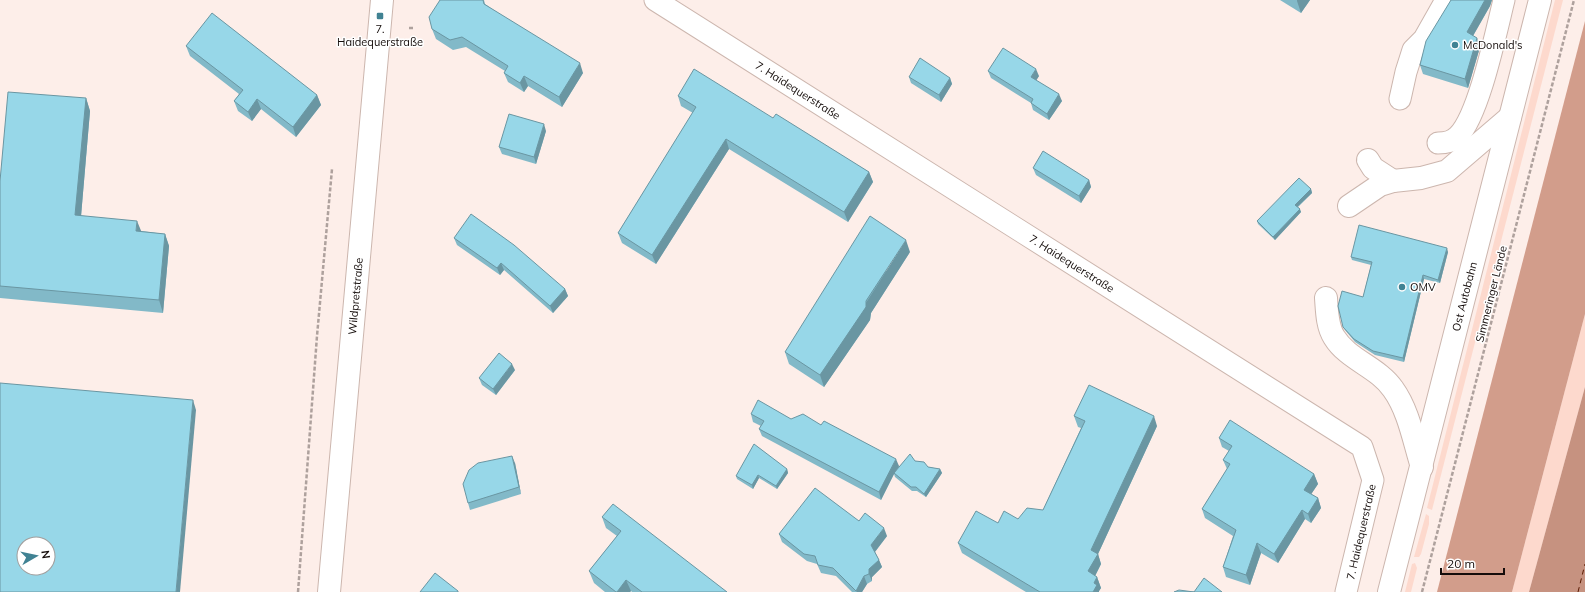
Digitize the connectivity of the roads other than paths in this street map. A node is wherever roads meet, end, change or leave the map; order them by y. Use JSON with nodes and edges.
{"nodes":[{"id":1,"x":382,"y":0,"type":"edge"},
{"id":2,"x":655,"y":0,"type":"edge"},
{"id":3,"x":1446,"y":0,"type":"edge"},
{"id":4,"x":1504,"y":0,"type":"edge"},
{"id":5,"x":1540,"y":0,"type":"edge"},
{"id":6,"x":1400,"y":98,"type":"dead end"},
{"id":7,"x":1510,"y":117,"type":"junction"},
{"id":8,"x":1438,"y":143,"type":"dead end"},
{"id":9,"x":1368,"y":160,"type":"dead end"},
{"id":10,"x":1393,"y":182,"type":"junction"},
{"id":11,"x":1349,"y":206,"type":"dead end"},
{"id":12,"x":1326,"y":298,"type":"dead end"},
{"id":13,"x":1422,"y":467,"type":"junction"},
{"id":14,"x":329,"y":592,"type":"edge"},
{"id":15,"x":1346,"y":592,"type":"edge"},
{"id":16,"x":1390,"y":592,"type":"edge"}],
"edges":[{"from":1,"to":14,"type":"main road","name":"Wildpretstraße"},
{"from":2,"to":15,"type":"street","name":"7. Haidequerstraße"},
{"from":3,"to":6,"type":"street"},
{"from":4,"to":8,"type":"street"},
{"from":5,"to":7,"type":"main road","name":"Ost Autobahn"},
{"from":7,"to":10,"type":"main road"},
{"from":7,"to":13,"type":"main road","name":"Ost Autobahn"},
{"from":9,"to":10,"type":"main road"},
{"from":10,"to":11,"type":"main road"},
{"from":12,"to":13,"type":"main road"},
{"from":13,"to":16,"type":"main road","name":"Ost Autobahn"}]}
